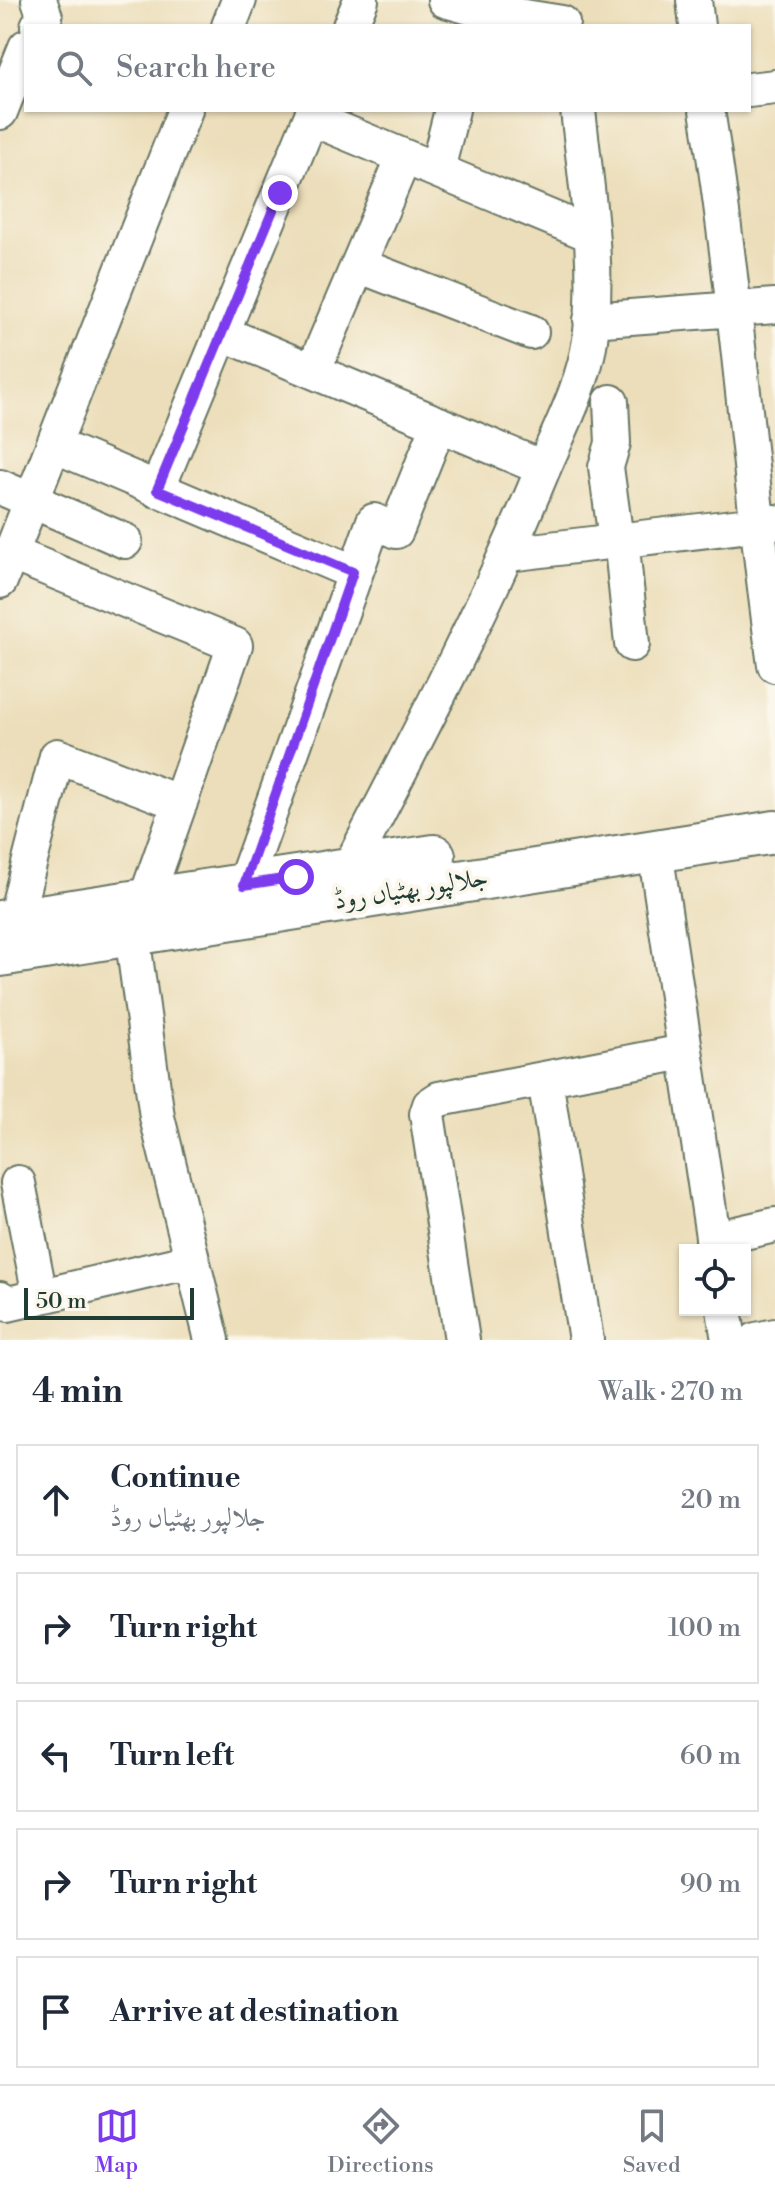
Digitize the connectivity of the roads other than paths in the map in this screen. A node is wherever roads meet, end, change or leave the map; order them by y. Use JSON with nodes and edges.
{"nodes":[{"id":1,"x":239,"y":0,"type":"edge"},
{"id":2,"x":361,"y":0,"type":"edge"},
{"id":3,"x":445,"y":0,"type":"edge"},
{"id":4,"x":694,"y":0,"type":"edge"},
{"id":5,"x":561,"y":16,"type":"edge"},
{"id":6,"x":230,"y":24,"type":"edge"},
{"id":7,"x":351,"y":24,"type":"edge"},
{"id":8,"x":697,"y":24,"type":"edge"},
{"id":9,"x":24,"y":51,"type":"edge"},
{"id":10,"x":775,"y":87,"type":"edge"},
{"id":11,"x":751,"y":90,"type":"edge"},
{"id":12,"x":4,"y":91,"type":"edge"},
{"id":13,"x":184,"y":112,"type":"edge"},
{"id":14,"x":452,"y":112,"type":"edge"},
{"id":15,"x":578,"y":112,"type":"edge"},
{"id":16,"x":707,"y":112,"type":"edge"},
{"id":17,"x":313,"y":114,"type":"edge"},
{"id":18,"x":404,"y":157,"type":"junction"},
{"id":19,"x":437,"y":170,"type":"junction"},
{"id":20,"x":590,"y":234,"type":"junction"},
{"id":21,"x":358,"y":265,"type":"junction"},
{"id":22,"x":775,"y":306,"type":"edge"},
{"id":23,"x":735,"y":311,"type":"junction"},
{"id":24,"x":591,"y":320,"type":"junction"},
{"id":25,"x":531,"y":332,"type":"dead end"},
{"id":26,"x":222,"y":333,"type":"junction"},
{"id":27,"x":313,"y":371,"type":"junction"},
{"id":28,"x":611,"y":402,"type":"dead end"},
{"id":29,"x":439,"y":424,"type":"junction"},
{"id":30,"x":54,"y":445,"type":"junction"},
{"id":31,"x":543,"y":468,"type":"junction"},
{"id":32,"x":0,"y":487,"type":"edge"},
{"id":33,"x":157,"y":490,"type":"junction"},
{"id":34,"x":32,"y":501,"type":"junction"},
{"id":35,"x":766,"y":523,"type":"edge"},
{"id":36,"x":619,"y":539,"type":"junction"},
{"id":37,"x":125,"y":541,"type":"dead end"},
{"id":38,"x":508,"y":554,"type":"junction"},
{"id":39,"x":5,"y":567,"type":"edge"},
{"id":40,"x":353,"y":572,"type":"junction"},
{"id":41,"x":632,"y":644,"type":"dead end"},
{"id":42,"x":775,"y":665,"type":"edge"},
{"id":43,"x":180,"y":803,"type":"junction"},
{"id":44,"x":775,"y":805,"type":"edge"},
{"id":45,"x":775,"y":832,"type":"edge"},
{"id":46,"x":655,"y":850,"type":"junction"},
{"id":47,"x":349,"y":869,"type":"junction"},
{"id":48,"x":244,"y":885,"type":"junction"},
{"id":49,"x":139,"y":916,"type":"junction"},
{"id":50,"x":5,"y":932,"type":"edge"},
{"id":51,"x":684,"y":1052,"type":"junction"},
{"id":52,"x":545,"y":1079,"type":"junction"},
{"id":53,"x":18,"y":1183,"type":"dead end"},
{"id":54,"x":775,"y":1225,"type":"edge"},
{"id":55,"x":714,"y":1244,"type":"edge"},
{"id":56,"x":191,"y":1261,"type":"junction"},
{"id":57,"x":40,"y":1296,"type":"junction"},
{"id":58,"x":0,"y":1299,"type":"edge"},
{"id":59,"x":725,"y":1316,"type":"edge"},
{"id":60,"x":775,"y":1336,"type":"edge"},
{"id":61,"x":212,"y":1340,"type":"edge"},
{"id":62,"x":462,"y":1340,"type":"edge"},
{"id":63,"x":586,"y":1340,"type":"edge"},
{"id":64,"x":729,"y":1340,"type":"edge"},
{"id":65,"x":756,"y":1340,"type":"edge"}],
"edges":[{"from":1,"to":6,"type":"street"},
{"from":2,"to":7,"type":"street"},
{"from":3,"to":5,"type":"street"},
{"from":4,"to":8,"type":"street"},
{"from":9,"to":12,"type":"street"},
{"from":10,"to":11,"type":"street"},
{"from":13,"to":30,"type":"street"},
{"from":14,"to":19,"type":"street"},
{"from":15,"to":20,"type":"street"},
{"from":16,"to":23,"type":"street"},
{"from":17,"to":18,"type":"street"},
{"from":17,"to":26,"type":"street"},
{"from":18,"to":19,"type":"street"},
{"from":18,"to":21,"type":"street"},
{"from":19,"to":20,"type":"street"},
{"from":20,"to":24,"type":"street"},
{"from":21,"to":25,"type":"street"},
{"from":21,"to":27,"type":"street"},
{"from":22,"to":23,"type":"street"},
{"from":23,"to":24,"type":"street"},
{"from":23,"to":35,"type":"street"},
{"from":24,"to":31,"type":"street"},
{"from":26,"to":27,"type":"street"},
{"from":26,"to":33,"type":"street"},
{"from":27,"to":29,"type":"street"},
{"from":28,"to":36,"type":"street"},
{"from":29,"to":31,"type":"street"},
{"from":29,"to":40,"type":"street"},
{"from":30,"to":33,"type":"street"},
{"from":30,"to":34,"type":"street"},
{"from":31,"to":38,"type":"street"},
{"from":32,"to":34,"type":"street"},
{"from":33,"to":40,"type":"street"},
{"from":34,"to":37,"type":"street"},
{"from":34,"to":39,"type":"street"},
{"from":35,"to":36,"type":"street"},
{"from":35,"to":42,"type":"street"},
{"from":36,"to":38,"type":"street"},
{"from":36,"to":41,"type":"street"},
{"from":38,"to":47,"type":"street"},
{"from":39,"to":43,"type":"street"},
{"from":40,"to":48,"type":"street"},
{"from":43,"to":49,"type":"street"},
{"from":43,"to":50,"type":"street"},
{"from":44,"to":47,"type":"main road","name":"جلالپور بھٹیاں روڈ"},
{"from":45,"to":46,"type":"main road","name":"جلالپور بھٹیاں روڈ"},
{"from":46,"to":49,"type":"main road","name":"جلالپور بھٹیاں روڈ"},
{"from":46,"to":51,"type":"street"},
{"from":47,"to":48,"type":"main road","name":"جلالپور بھٹیاں روڈ"},
{"from":48,"to":49,"type":"main road","name":"جلالپور بھٹیاں روڈ"},
{"from":49,"to":50,"type":"main road","name":"جلالپور بھٹیاں روڈ"},
{"from":49,"to":56,"type":"street"},
{"from":51,"to":52,"type":"street"},
{"from":51,"to":55,"type":"street"},
{"from":52,"to":62,"type":"street"},
{"from":52,"to":63,"type":"street"},
{"from":53,"to":57,"type":"street"},
{"from":54,"to":55,"type":"street"},
{"from":56,"to":57,"type":"street"},
{"from":56,"to":61,"type":"street"},
{"from":57,"to":58,"type":"street"},
{"from":59,"to":64,"type":"street"},
{"from":60,"to":65,"type":"street"}]}
